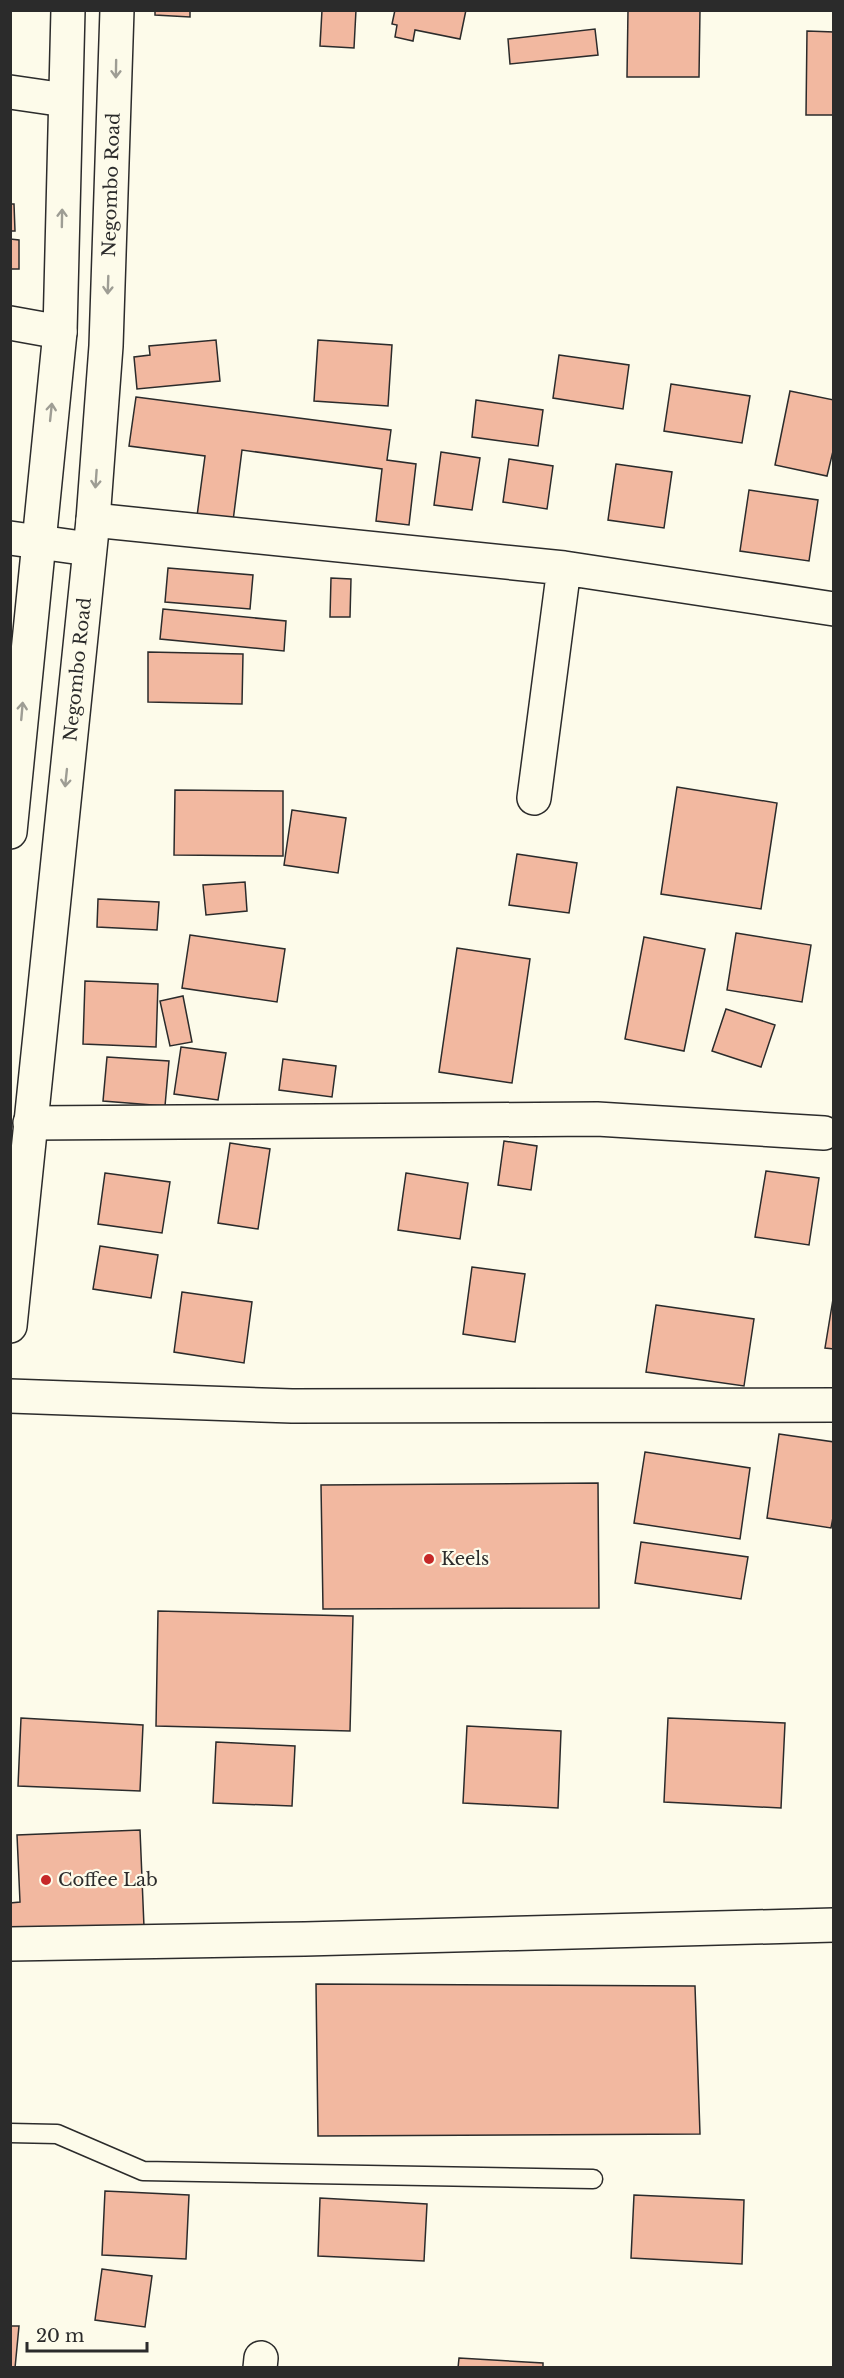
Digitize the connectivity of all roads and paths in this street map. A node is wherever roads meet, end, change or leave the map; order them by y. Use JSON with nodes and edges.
{"nodes":[{"id":1,"x":68,"y":10,"type":"edge"},
{"id":2,"x":117,"y":10,"type":"edge"},
{"id":3,"x":10,"y":92,"type":"edge"},
{"id":4,"x":65,"y":100,"type":"junction"},
{"id":5,"x":10,"y":323,"type":"edge"},
{"id":6,"x":60,"y":332,"type":"junction"},
{"id":7,"x":91,"y":534,"type":"junction"},
{"id":8,"x":24,"y":540,"type":"edge"},
{"id":9,"x":564,"y":568,"type":"junction"},
{"id":10,"x":834,"y":609,"type":"edge"},
{"id":11,"x":534,"y":798,"type":"dead end"},
{"id":12,"x":10,"y":832,"type":"edge"},
{"id":13,"x":30,"y":1123,"type":"junction"},
{"id":14,"x":824,"y":1133,"type":"dead end"},
{"id":15,"x":10,"y":1326,"type":"edge"},
{"id":16,"x":10,"y":1396,"type":"edge"},
{"id":17,"x":834,"y":1405,"type":"edge"},
{"id":18,"x":834,"y":1925,"type":"edge"},
{"id":19,"x":10,"y":1944,"type":"edge"},
{"id":20,"x":10,"y":2133,"type":"edge"},
{"id":21,"x":593,"y":2179,"type":"dead end"}],
"edges":[{"from":1,"to":4,"type":"main road"},
{"from":2,"to":7,"type":"main road","name":"Negombo Road","one_way":true},
{"from":3,"to":4,"type":"main road"},
{"from":6,"to":4,"type":"main road","one_way":true},
{"from":5,"to":6,"type":"main road"},
{"from":8,"to":6,"type":"main road","one_way":true},
{"from":7,"to":8,"type":"main road"},
{"from":7,"to":9,"type":"main road"},
{"from":7,"to":13,"type":"main road","name":"Negombo Road","one_way":true},
{"from":12,"to":8,"type":"main road","one_way":true},
{"from":9,"to":10,"type":"main road"},
{"from":9,"to":11,"type":"main road"},
{"from":13,"to":14,"type":"main road"},
{"from":13,"to":15,"type":"main road","name":"Negombo Road"},
{"from":16,"to":17,"type":"main road"},
{"from":18,"to":19,"type":"main road"},
{"from":20,"to":21,"type":"lane"}]}
